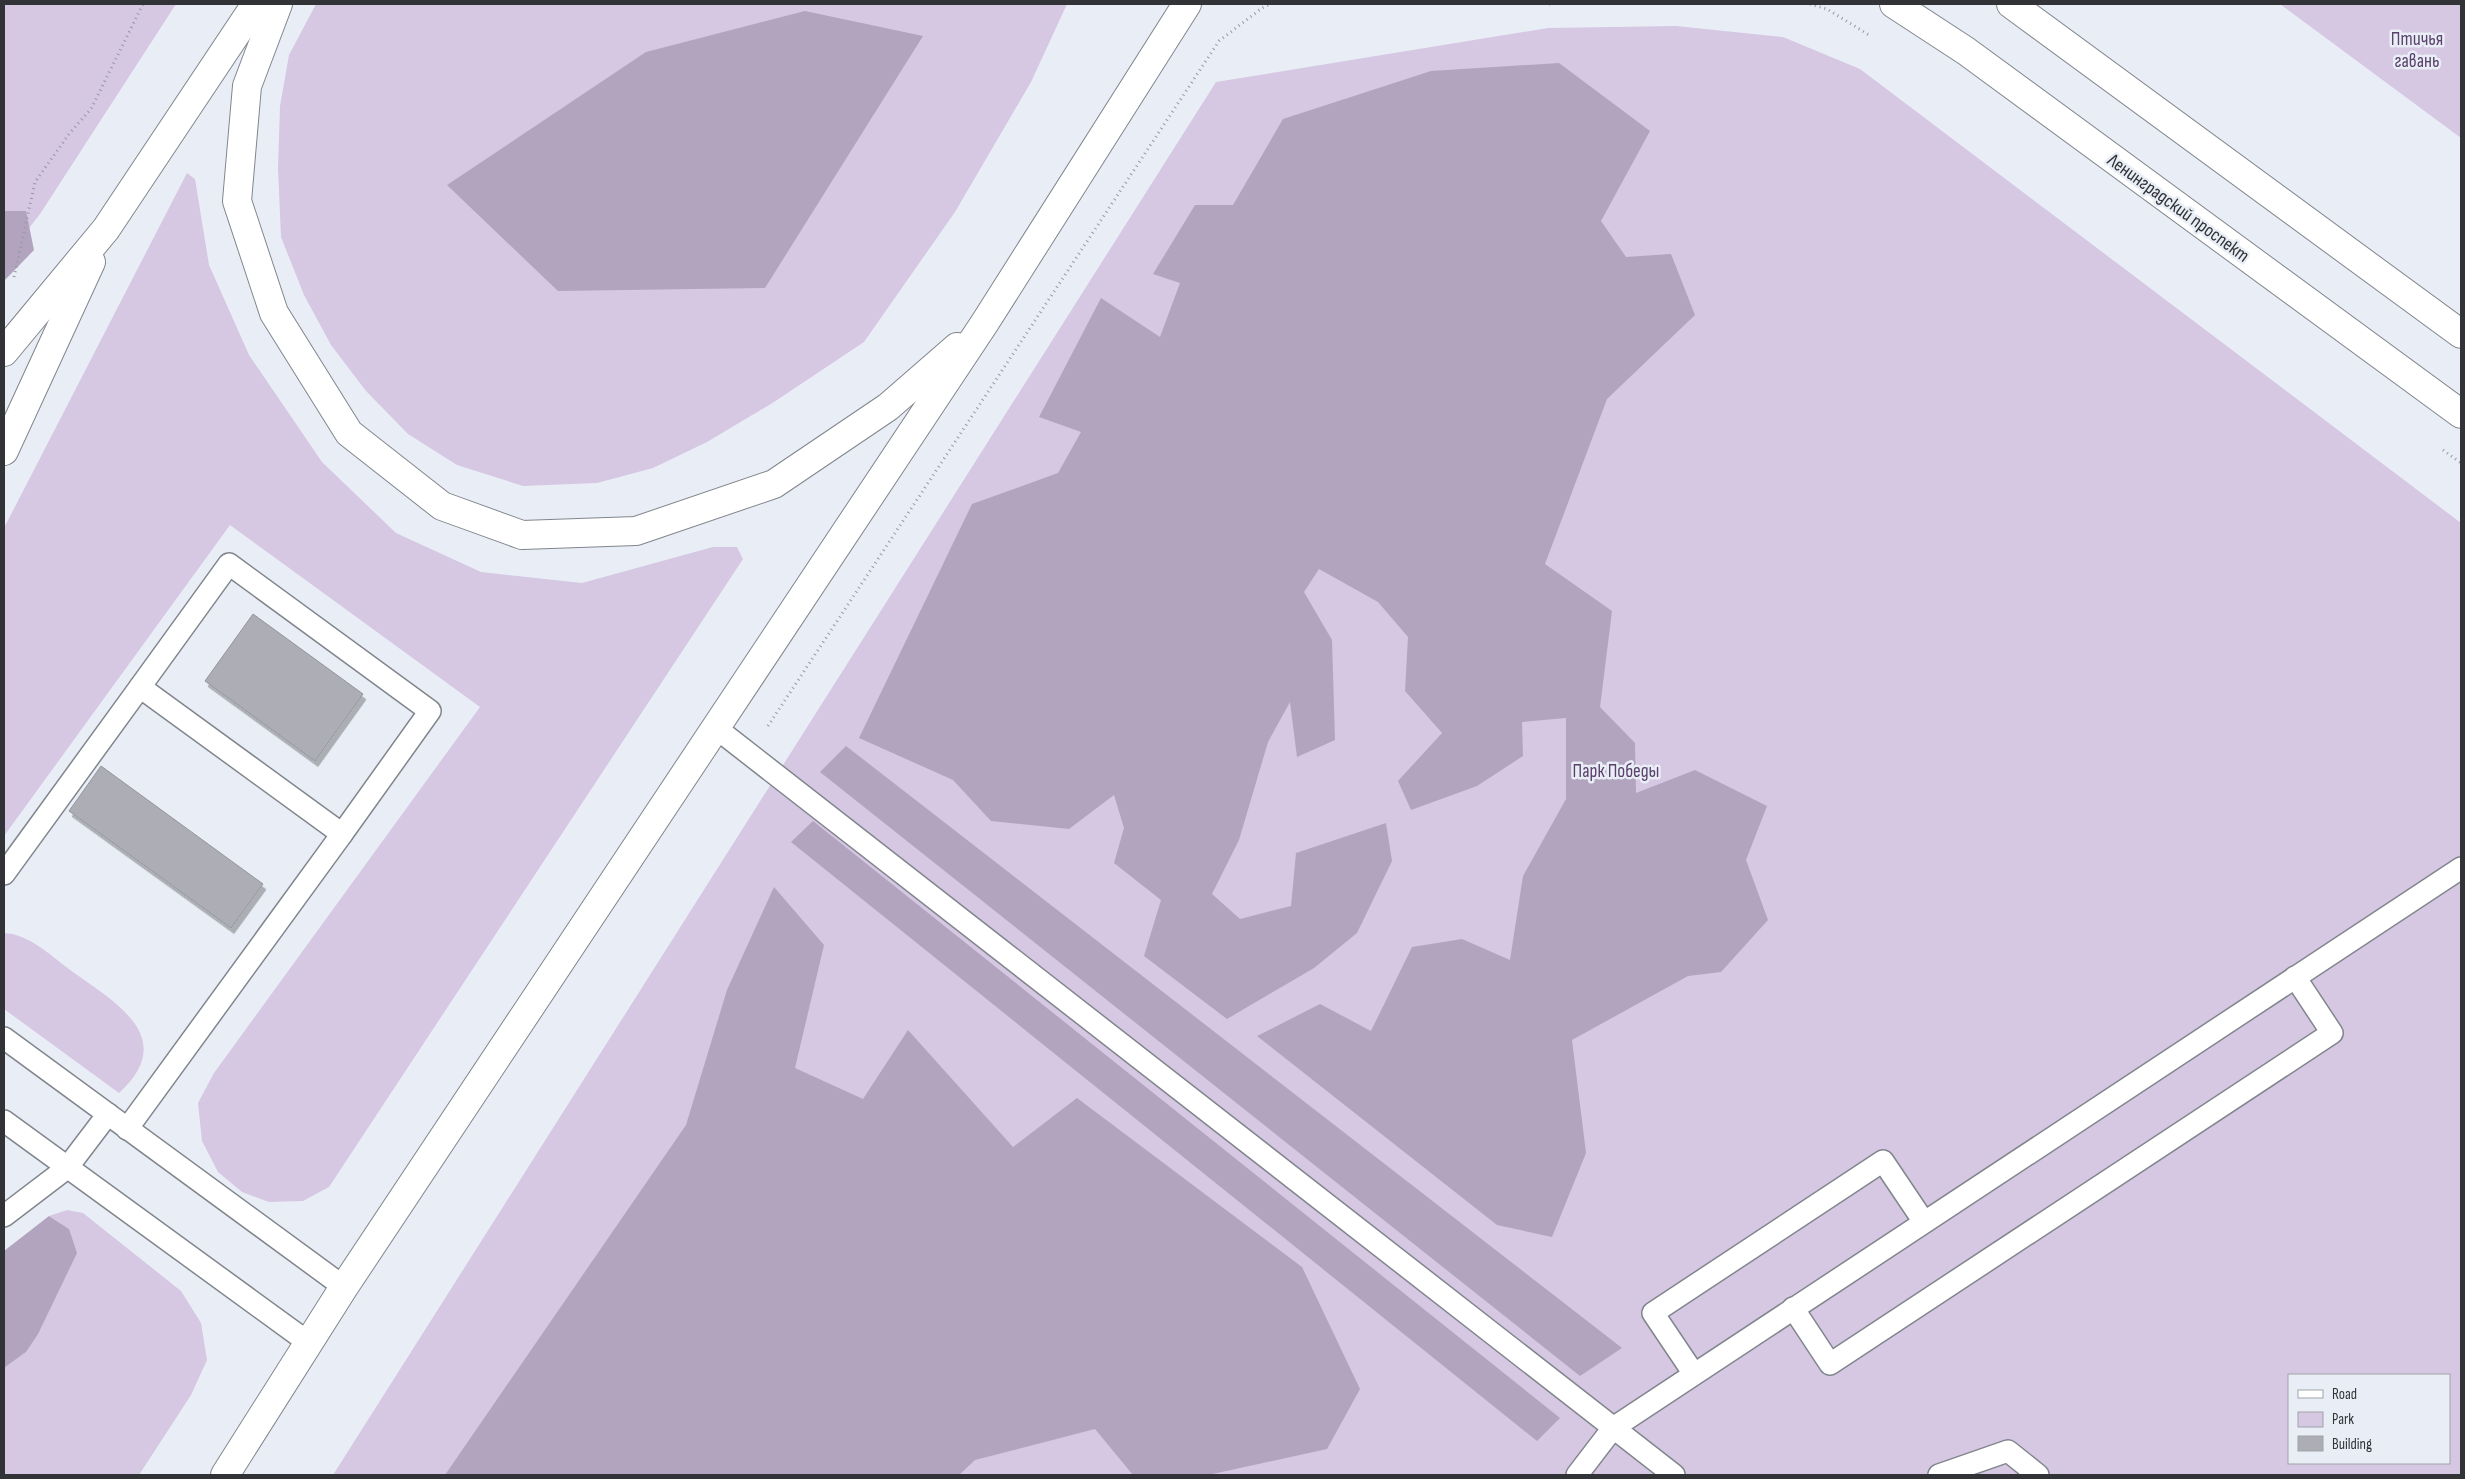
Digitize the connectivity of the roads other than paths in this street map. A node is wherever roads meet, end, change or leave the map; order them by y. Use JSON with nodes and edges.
{"nodes":[{"id":1,"x":256,"y":4,"type":"edge"},
{"id":2,"x":278,"y":4,"type":"edge"},
{"id":3,"x":1204,"y":4,"type":"edge"},
{"id":4,"x":1894,"y":4,"type":"edge"},
{"id":5,"x":2011,"y":4,"type":"edge"},
{"id":6,"x":1181,"y":14,"type":"edge"},
{"id":7,"x":106,"y":229,"type":"junction"},
{"id":8,"x":984,"y":324,"type":"junction"},
{"id":9,"x":2461,"y":334,"type":"edge"},
{"id":10,"x":4,"y":352,"type":"edge"},
{"id":11,"x":2461,"y":414,"type":"edge"},
{"id":12,"x":4,"y":451,"type":"edge"},
{"id":13,"x":140,"y":687,"type":"junction"},
{"id":14,"x":716,"y":728,"type":"junction"},
{"id":15,"x":342,"y":834,"type":"junction"},
{"id":16,"x":2461,"y":868,"type":"edge"},
{"id":17,"x":4,"y":874,"type":"edge"},
{"id":18,"x":2295,"y":977,"type":"junction"},
{"id":19,"x":4,"y":1038,"type":"edge"},
{"id":20,"x":108,"y":1114,"type":"junction"},
{"id":21,"x":4,"y":1121,"type":"edge"},
{"id":22,"x":127,"y":1129,"type":"junction"},
{"id":23,"x":67,"y":1168,"type":"junction"},
{"id":24,"x":4,"y":1216,"type":"edge"},
{"id":25,"x":1924,"y":1222,"type":"junction"},
{"id":26,"x":344,"y":1287,"type":"junction"},
{"id":27,"x":1793,"y":1308,"type":"junction"},
{"id":28,"x":309,"y":1344,"type":"junction"},
{"id":29,"x":1694,"y":1374,"type":"junction"},
{"id":30,"x":1613,"y":1428,"type":"junction"},
{"id":31,"x":225,"y":1475,"type":"edge"},
{"id":32,"x":1577,"y":1475,"type":"edge"},
{"id":33,"x":1674,"y":1475,"type":"edge"},
{"id":34,"x":1940,"y":1475,"type":"edge"},
{"id":35,"x":2038,"y":1475,"type":"edge"}],
"edges":[{"from":1,"to":7,"type":"main road"},
{"from":2,"to":8,"type":"main road"},
{"from":3,"to":6,"type":"main road"},
{"from":4,"to":11,"type":"main road","name":"Ленинградский проспект"},
{"from":5,"to":9,"type":"main road"},
{"from":6,"to":8,"type":"main road"},
{"from":7,"to":10,"type":"main road"},
{"from":7,"to":12,"type":"main road"},
{"from":8,"to":14,"type":"main road"},
{"from":13,"to":15,"type":"lane"},
{"from":13,"to":15,"type":"lane"},
{"from":13,"to":17,"type":"lane"},
{"from":14,"to":26,"type":"main road"},
{"from":14,"to":30,"type":"lane"},
{"from":15,"to":22,"type":"lane"},
{"from":16,"to":18,"type":"lane"},
{"from":18,"to":25,"type":"lane"},
{"from":18,"to":27,"type":"lane"},
{"from":19,"to":20,"type":"lane"},
{"from":20,"to":22,"type":"lane"},
{"from":20,"to":23,"type":"lane"},
{"from":21,"to":23,"type":"lane"},
{"from":22,"to":26,"type":"lane"},
{"from":23,"to":24,"type":"lane"},
{"from":23,"to":28,"type":"lane"},
{"from":25,"to":27,"type":"lane"},
{"from":25,"to":29,"type":"lane"},
{"from":26,"to":28,"type":"main road"},
{"from":27,"to":29,"type":"lane"},
{"from":28,"to":31,"type":"main road"},
{"from":29,"to":30,"type":"lane"},
{"from":30,"to":32,"type":"lane"},
{"from":30,"to":33,"type":"lane"},
{"from":34,"to":35,"type":"lane"}]}
